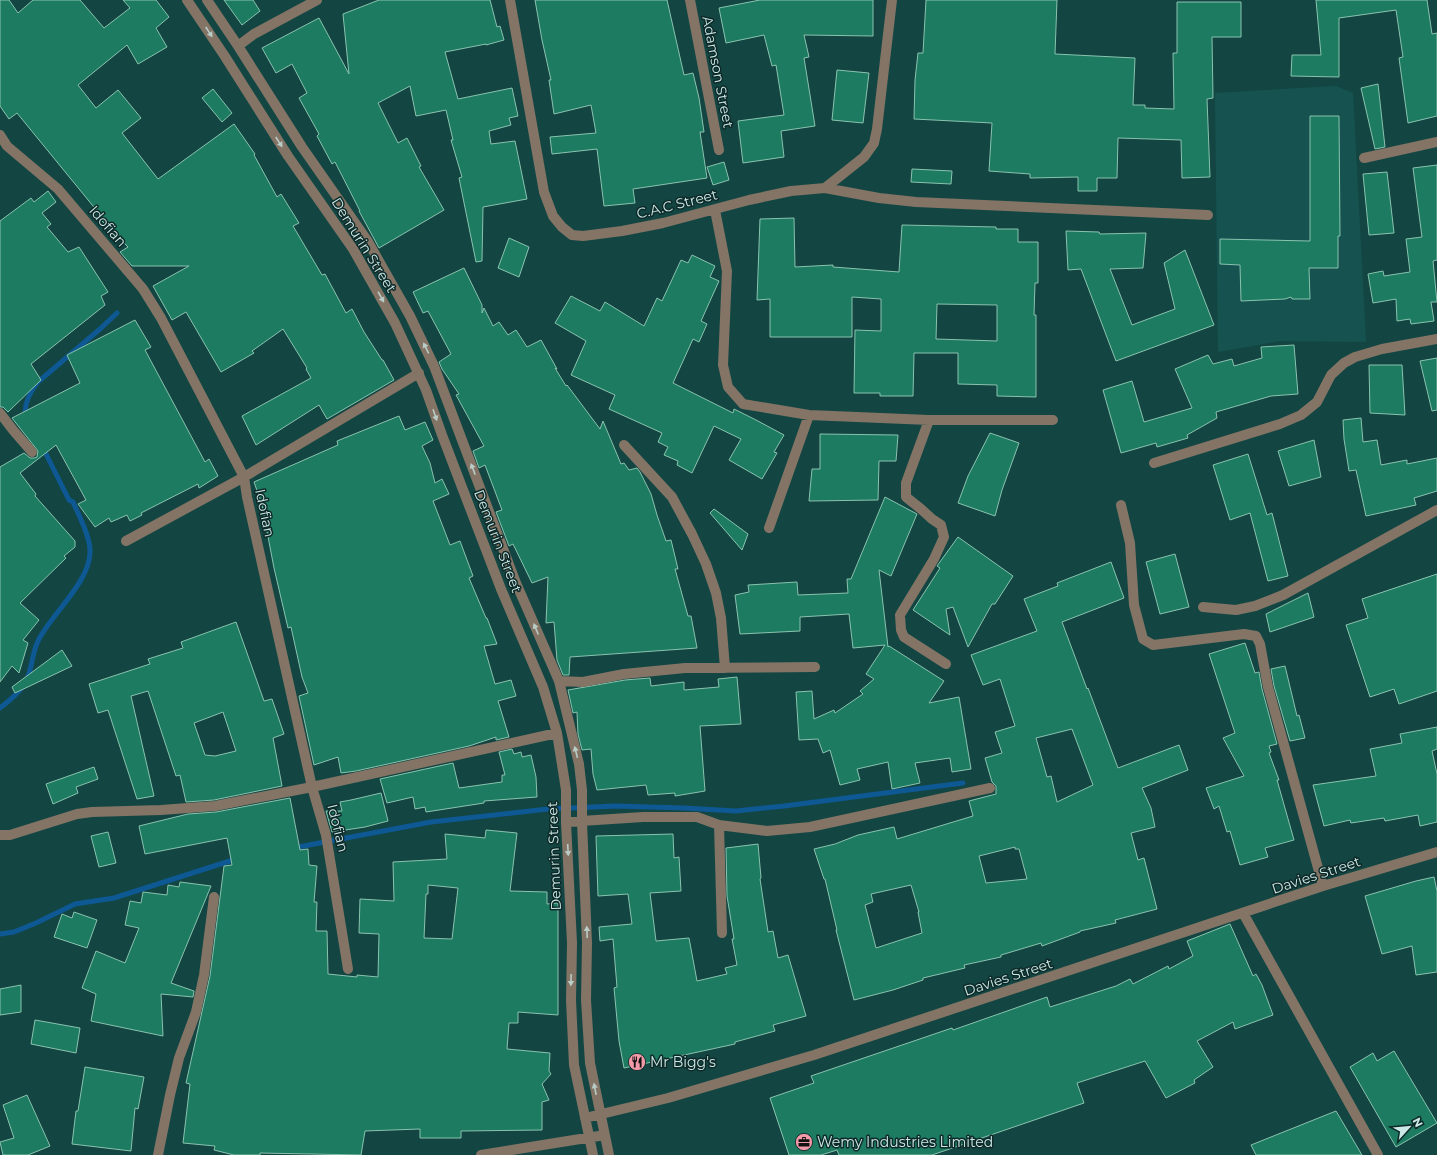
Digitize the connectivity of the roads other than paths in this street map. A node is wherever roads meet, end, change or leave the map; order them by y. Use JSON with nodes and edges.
{"nodes":[{"id":1,"x":187,"y":0,"type":"edge"},
{"id":2,"x":207,"y":0,"type":"edge"},
{"id":3,"x":317,"y":0,"type":"edge"},
{"id":4,"x":510,"y":0,"type":"edge"},
{"id":5,"x":690,"y":0,"type":"edge"},
{"id":6,"x":892,"y":0,"type":"edge"},
{"id":7,"x":238,"y":46,"type":"junction"},
{"id":8,"x":0,"y":135,"type":"edge"},
{"id":9,"x":1437,"y":142,"type":"edge"},
{"id":10,"x":719,"y":150,"type":"dead end"},
{"id":11,"x":1364,"y":158,"type":"dead end"},
{"id":12,"x":825,"y":188,"type":"junction"},
{"id":13,"x":715,"y":210,"type":"junction"},
{"id":14,"x":1208,"y":215,"type":"dead end"},
{"id":15,"x":1437,"y":339,"type":"edge"},
{"id":16,"x":419,"y":373,"type":"junction"},
{"id":17,"x":0,"y":413,"type":"edge"},
{"id":18,"x":809,"y":414,"type":"junction"},
{"id":19,"x":929,"y":420,"type":"junction"},
{"id":20,"x":1053,"y":420,"type":"dead end"},
{"id":21,"x":624,"y":445,"type":"dead end"},
{"id":22,"x":32,"y":452,"type":"dead end"},
{"id":23,"x":1154,"y":463,"type":"dead end"},
{"id":24,"x":244,"y":477,"type":"junction"},
{"id":25,"x":1121,"y":505,"type":"dead end"},
{"id":26,"x":1437,"y":510,"type":"edge"},
{"id":27,"x":769,"y":528,"type":"dead end"},
{"id":28,"x":126,"y":541,"type":"dead end"},
{"id":29,"x":1204,"y":607,"type":"dead end"},
{"id":30,"x":946,"y":664,"type":"dead end"},
{"id":31,"x":815,"y":667,"type":"dead end"},
{"id":32,"x":724,"y":668,"type":"junction"},
{"id":33,"x":559,"y":681,"type":"junction"},
{"id":34,"x":557,"y":733,"type":"junction"},
{"id":35,"x":312,"y":787,"type":"junction"},
{"id":36,"x":990,"y":788,"type":"dead end"},
{"id":37,"x":566,"y":817,"type":"junction"},
{"id":38,"x":582,"y":817,"type":"junction"},
{"id":39,"x":719,"y":824,"type":"junction"},
{"id":40,"x":0,"y":835,"type":"edge"},
{"id":41,"x":1437,"y":852,"type":"edge"},
{"id":42,"x":1323,"y":886,"type":"junction"},
{"id":43,"x":214,"y":897,"type":"dead end"},
{"id":44,"x":1243,"y":913,"type":"junction"},
{"id":45,"x":722,"y":933,"type":"dead end"},
{"id":46,"x":348,"y":969,"type":"dead end"},
{"id":47,"x":600,"y":1114,"type":"junction"},
{"id":48,"x":585,"y":1118,"type":"junction"},
{"id":49,"x":605,"y":1135,"type":"junction"},
{"id":50,"x":590,"y":1137,"type":"junction"},
{"id":51,"x":158,"y":1155,"type":"edge"},
{"id":52,"x":481,"y":1155,"type":"edge"},
{"id":53,"x":593,"y":1155,"type":"edge"},
{"id":54,"x":609,"y":1155,"type":"edge"},
{"id":55,"x":1378,"y":1155,"type":"edge"}],
"edges":[{"from":1,"to":16,"type":"street","name":"Demurin Street","one_way":true},
{"from":2,"to":7,"type":"street","name":"Demurin Street"},
{"from":3,"to":7,"type":"street"},
{"from":4,"to":13,"type":"street","name":"C.A.C Street"},
{"from":5,"to":10,"type":"street","name":"Adamson Street"},
{"from":6,"to":12,"type":"street"},
{"from":33,"to":7,"type":"street","name":"Demurin Street","one_way":true},
{"from":8,"to":24,"type":"street","name":"Idofian"},
{"from":9,"to":11,"type":"street"},
{"from":12,"to":13,"type":"street","name":"C.A.C Street"},
{"from":12,"to":14,"type":"street","name":"C.A.C Street"},
{"from":13,"to":18,"type":"street"},
{"from":15,"to":23,"type":"street"},
{"from":16,"to":24,"type":"street"},
{"from":16,"to":34,"type":"street","name":"Demurin Street","one_way":true},
{"from":17,"to":22,"type":"street"},
{"from":18,"to":19,"type":"street"},
{"from":18,"to":27,"type":"street"},
{"from":19,"to":20,"type":"street"},
{"from":19,"to":30,"type":"street"},
{"from":21,"to":32,"type":"street"},
{"from":24,"to":28,"type":"street"},
{"from":24,"to":35,"type":"street","name":"Idofian"},
{"from":25,"to":42,"type":"street"},
{"from":26,"to":29,"type":"street"},
{"from":31,"to":32,"type":"street"},
{"from":32,"to":33,"type":"street"},
{"from":38,"to":33,"type":"street","name":"Demurin Street","one_way":true},
{"from":34,"to":35,"type":"street"},
{"from":34,"to":37,"type":"street","name":"Demurin Street"},
{"from":35,"to":40,"type":"street"},
{"from":35,"to":46,"type":"street","name":"Idofian"},
{"from":36,"to":39,"type":"street"},
{"from":37,"to":38,"type":"street"},
{"from":37,"to":48,"type":"street","name":"Demurin Street","one_way":true},
{"from":38,"to":39,"type":"street"},
{"from":47,"to":38,"type":"street","name":"Demurin Street","one_way":true},
{"from":39,"to":45,"type":"street"},
{"from":41,"to":42,"type":"street","name":"Davies Street"},
{"from":42,"to":44,"type":"street","name":"Davies Street"},
{"from":43,"to":51,"type":"street"},
{"from":44,"to":47,"type":"street","name":"Davies Street"},
{"from":44,"to":55,"type":"street"},
{"from":47,"to":48,"type":"street","name":"Davies Street"},
{"from":47,"to":49,"type":"street","name":"Demurin Street"},
{"from":48,"to":50,"type":"street","name":"Demurin Street"},
{"from":49,"to":50,"type":"street"},
{"from":49,"to":54,"type":"street","name":"Demurin Street"},
{"from":50,"to":52,"type":"street"},
{"from":50,"to":53,"type":"street","name":"Demurin Street"}]}
